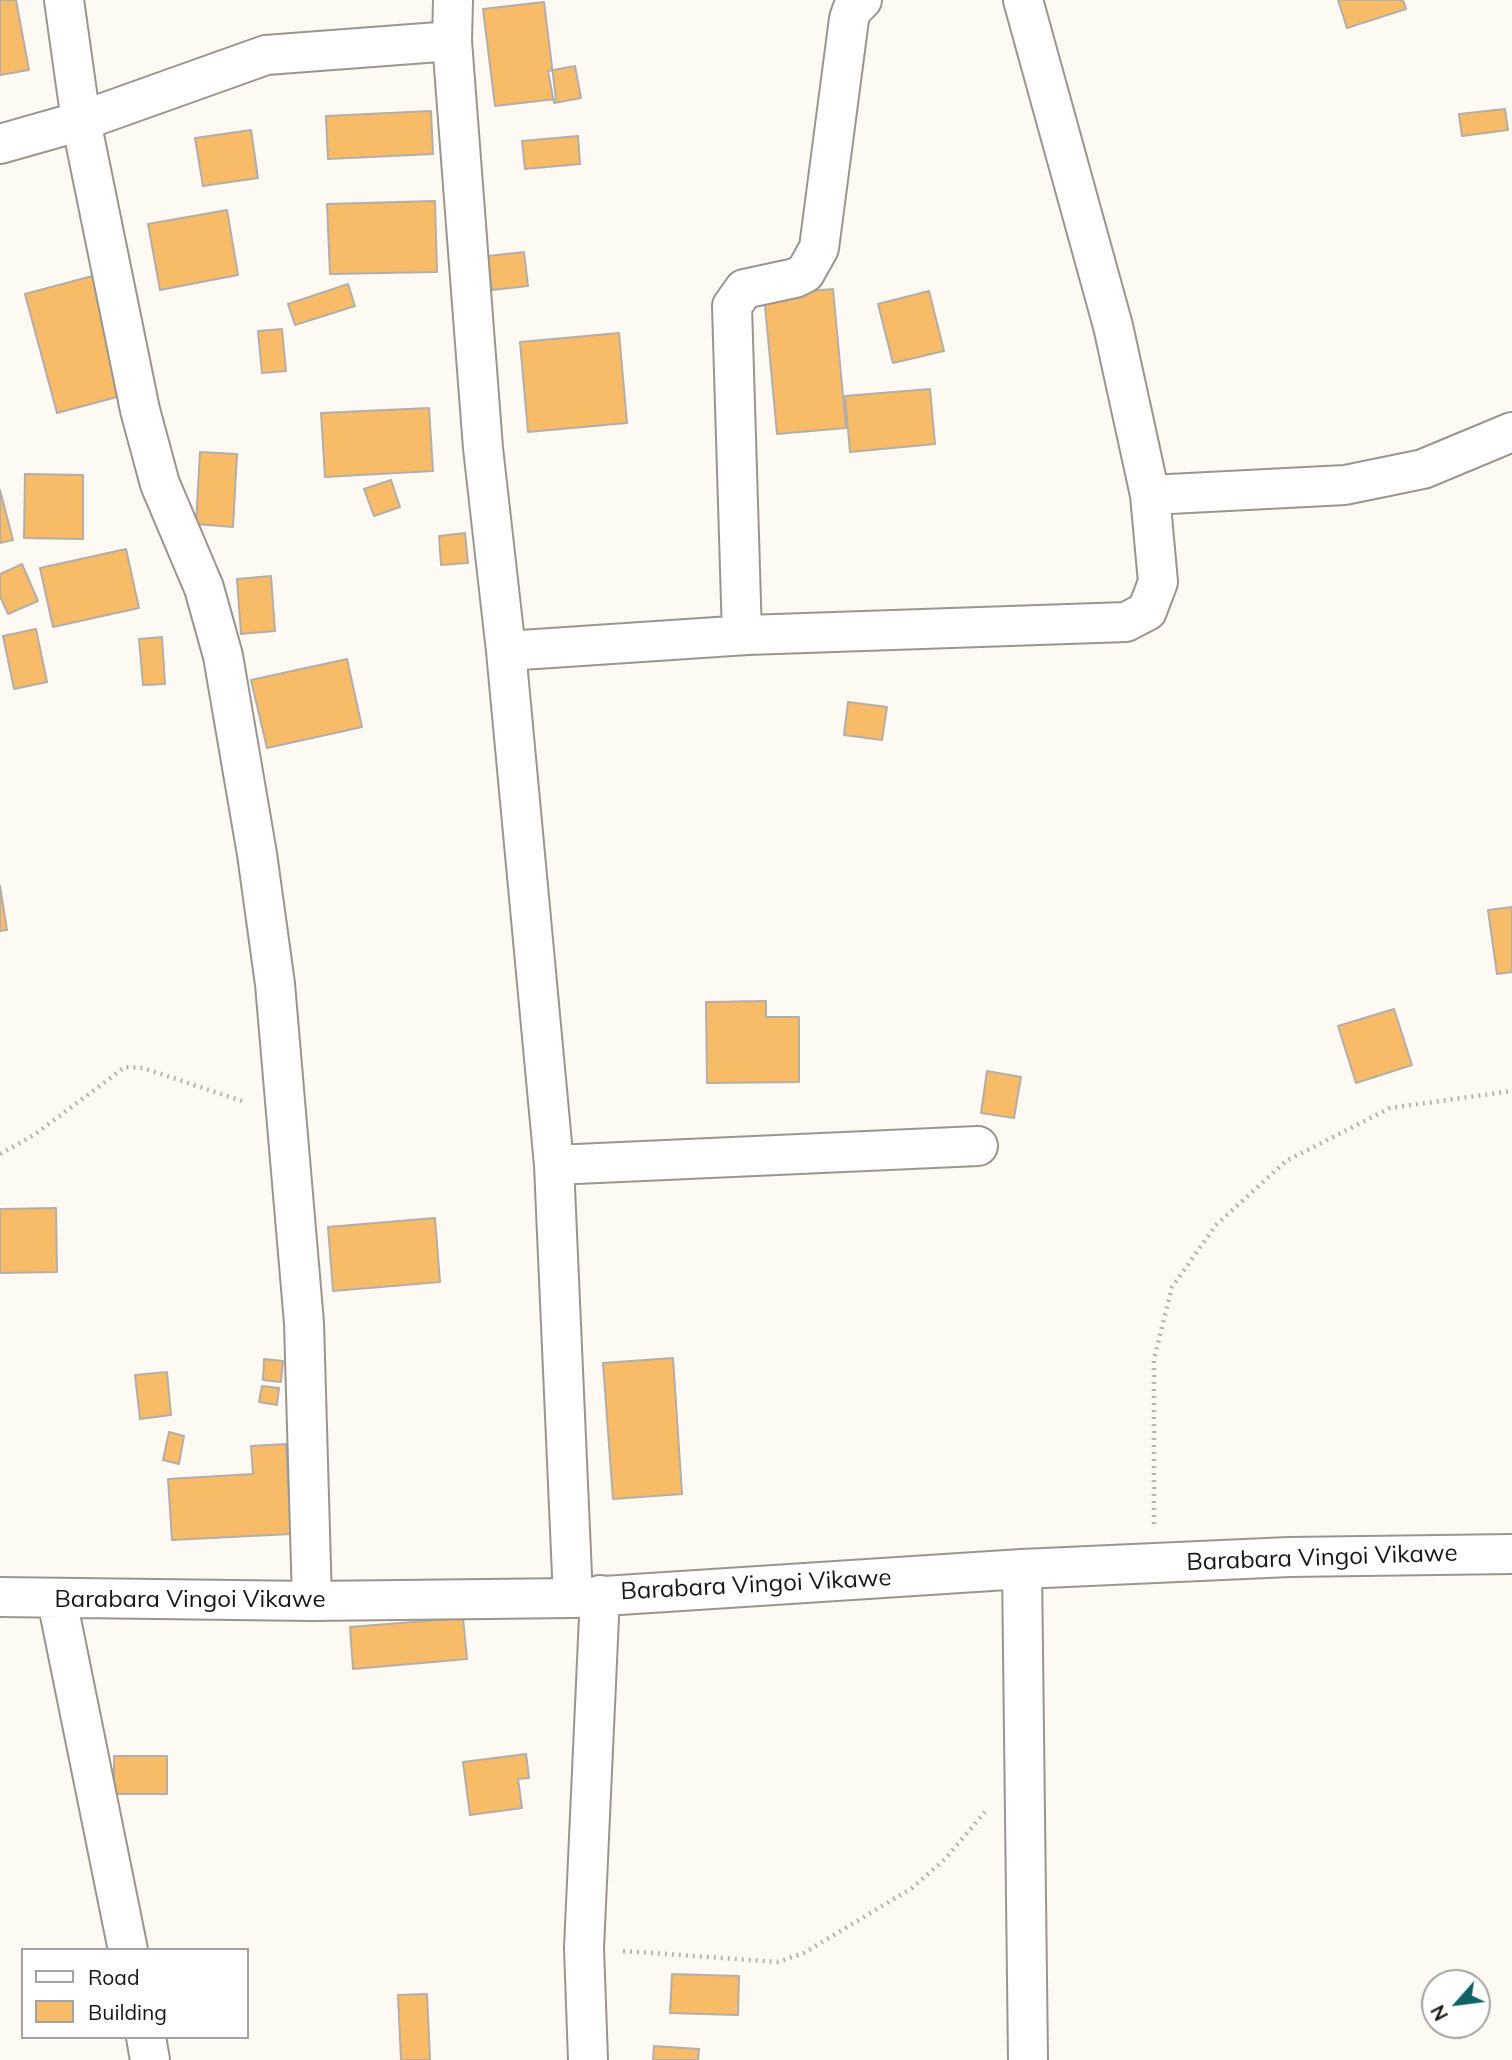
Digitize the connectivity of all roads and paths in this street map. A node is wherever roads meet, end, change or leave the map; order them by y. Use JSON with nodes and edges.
{"nodes":[{"id":1,"x":64,"y":0,"type":"edge"},
{"id":2,"x":453,"y":0,"type":"edge"},
{"id":3,"x":862,"y":0,"type":"edge"},
{"id":4,"x":1023,"y":0,"type":"edge"},
{"id":5,"x":452,"y":41,"type":"junction"},
{"id":6,"x":81,"y":121,"type":"junction"},
{"id":7,"x":0,"y":144,"type":"edge"},
{"id":8,"x":1512,"y":432,"type":"edge"},
{"id":9,"x":1150,"y":495,"type":"junction"},
{"id":10,"x":742,"y":635,"type":"junction"},
{"id":11,"x":506,"y":651,"type":"junction"},
{"id":12,"x":1512,"y":1091,"type":"edge"},
{"id":13,"x":286,"y":1116,"type":"junction"},
{"id":14,"x":978,"y":1146,"type":"dead end"},
{"id":15,"x":0,"y":1154,"type":"edge"},
{"id":16,"x":554,"y":1165,"type":"junction"},
{"id":17,"x":1512,"y":1554,"type":"edge"},
{"id":18,"x":1154,"y":1563,"type":"junction"},
{"id":19,"x":1022,"y":1569,"type":"junction"},
{"id":20,"x":586,"y":1596,"type":"junction"},
{"id":21,"x":0,"y":1597,"type":"edge"},
{"id":22,"x":57,"y":1600,"type":"junction"},
{"id":23,"x":312,"y":1601,"type":"junction"},
{"id":24,"x":1025,"y":1764,"type":"junction"},
{"id":25,"x":128,"y":1948,"type":"edge"},
{"id":26,"x":584,"y":1948,"type":"junction"},
{"id":27,"x":146,"y":2039,"type":"edge"},
{"id":28,"x":150,"y":2060,"type":"edge"},
{"id":29,"x":588,"y":2060,"type":"edge"},
{"id":30,"x":1028,"y":2060,"type":"edge"}],
"edges":[{"from":1,"to":6,"type":"street"},
{"from":2,"to":5,"type":"street"},
{"from":3,"to":10,"type":"street"},
{"from":4,"to":9,"type":"street"},
{"from":5,"to":6,"type":"street"},
{"from":5,"to":11,"type":"street"},
{"from":6,"to":7,"type":"street"},
{"from":6,"to":13,"type":"street"},
{"from":8,"to":9,"type":"street"},
{"from":9,"to":10,"type":"street"},
{"from":10,"to":11,"type":"street"},
{"from":11,"to":16,"type":"street"},
{"from":12,"to":18,"type":"path"},
{"from":13,"to":15,"type":"path"},
{"from":13,"to":23,"type":"street"},
{"from":14,"to":16,"type":"street"},
{"from":16,"to":20,"type":"street"},
{"from":17,"to":18,"type":"street","name":"Barabara Vingoi Vikawe"},
{"from":18,"to":19,"type":"street","name":"Barabara Vingoi Vikawe"},
{"from":19,"to":20,"type":"street","name":"Barabara Vingoi Vikawe"},
{"from":19,"to":24,"type":"street"},
{"from":20,"to":23,"type":"street","name":"Barabara Vingoi Vikawe"},
{"from":20,"to":26,"type":"street"},
{"from":21,"to":22,"type":"street","name":"Barabara Vingoi Vikawe"},
{"from":22,"to":23,"type":"street","name":"Barabara Vingoi Vikawe"},
{"from":22,"to":25,"type":"street"},
{"from":24,"to":26,"type":"path"},
{"from":24,"to":30,"type":"street"},
{"from":26,"to":29,"type":"street"},
{"from":27,"to":28,"type":"street"}]}
